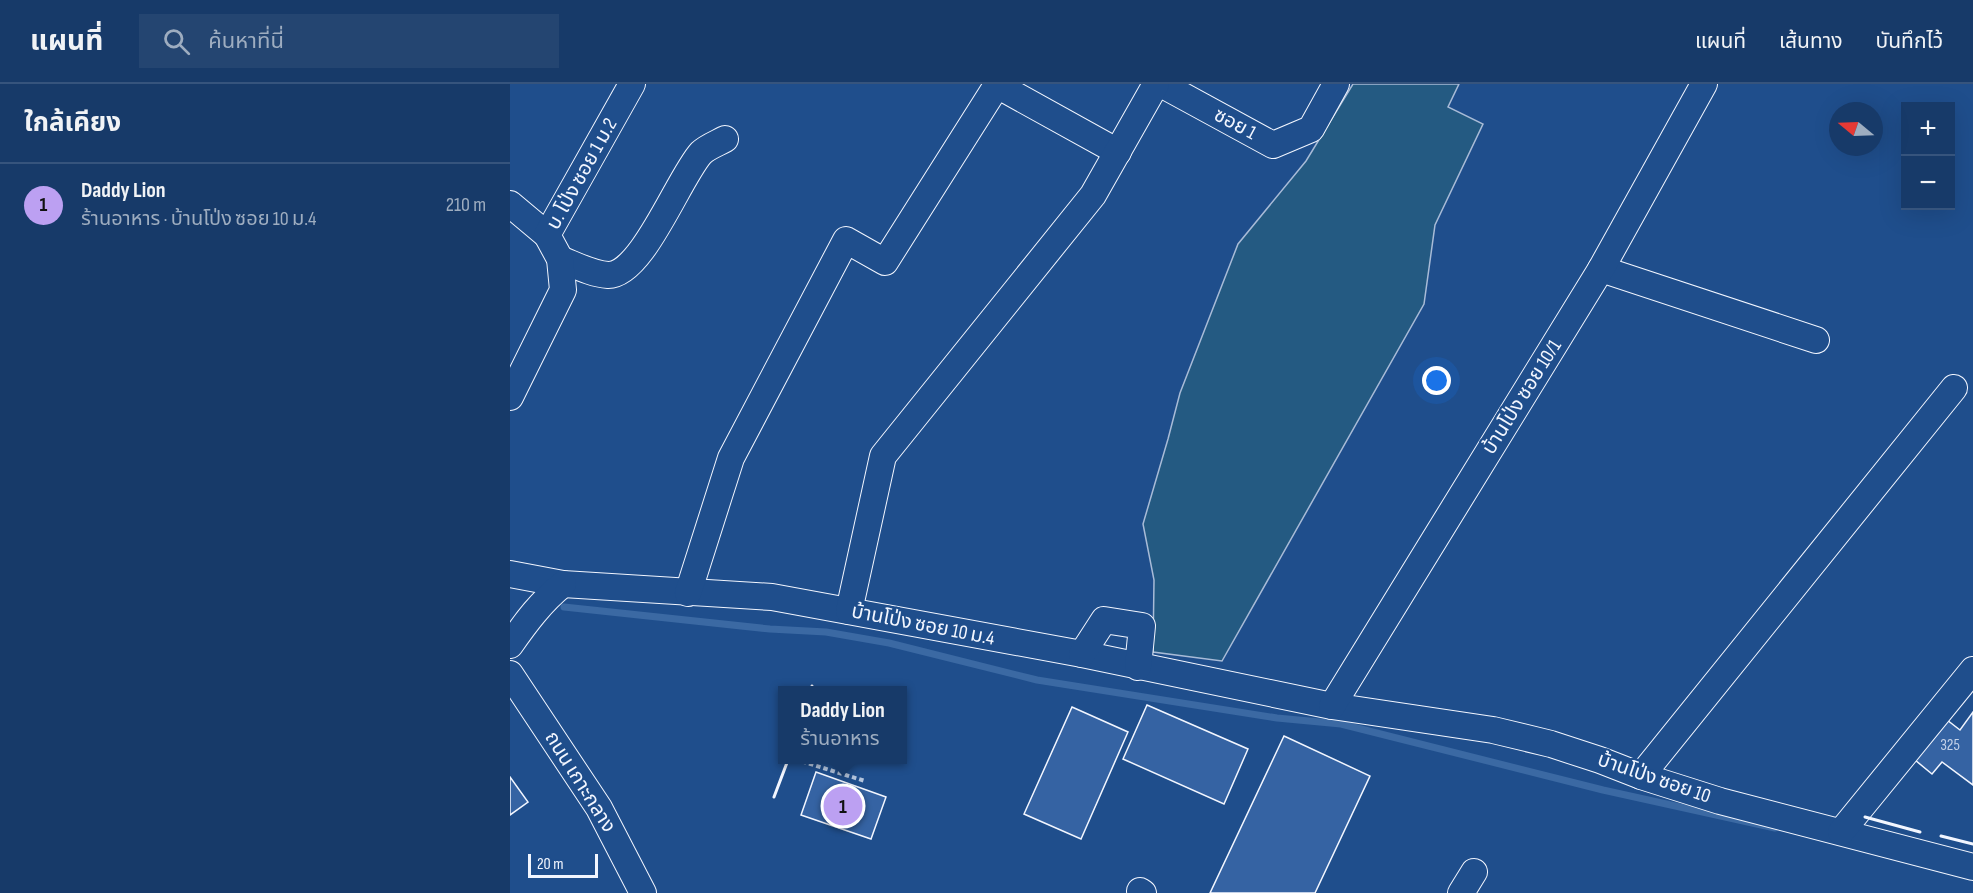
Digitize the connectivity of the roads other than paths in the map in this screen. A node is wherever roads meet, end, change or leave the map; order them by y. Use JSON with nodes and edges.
{"nodes":[{"id":1,"x":632,"y":84,"type":"edge"},
{"id":2,"x":1156,"y":84,"type":"edge"},
{"id":3,"x":1161,"y":84,"type":"edge"},
{"id":4,"x":1336,"y":84,"type":"edge"},
{"id":5,"x":1704,"y":84,"type":"edge"},
{"id":6,"x":725,"y":139,"type":"dead end"},
{"id":7,"x":1118,"y":152,"type":"junction"},
{"id":8,"x":510,"y":204,"type":"edge"},
{"id":9,"x":547,"y":236,"type":"junction"},
{"id":10,"x":560,"y":259,"type":"junction"},
{"id":11,"x":1601,"y":269,"type":"junction"},
{"id":12,"x":1816,"y":340,"type":"dead end"},
{"id":13,"x":1954,"y":387,"type":"dead end"},
{"id":14,"x":510,"y":397,"type":"edge"},
{"id":15,"x":510,"y":574,"type":"edge"},
{"id":16,"x":563,"y":584,"type":"junction"},
{"id":17,"x":688,"y":593,"type":"junction"},
{"id":18,"x":849,"y":611,"type":"junction"},
{"id":19,"x":510,"y":645,"type":"edge"},
{"id":20,"x":1082,"y":654,"type":"junction"},
{"id":21,"x":1138,"y":667,"type":"junction"},
{"id":22,"x":1973,"y":670,"type":"edge"},
{"id":23,"x":510,"y":674,"type":"edge"},
{"id":24,"x":1332,"y":706,"type":"junction"},
{"id":25,"x":1641,"y":776,"type":"junction"},
{"id":26,"x":1841,"y":832,"type":"junction"},
{"id":27,"x":1973,"y":867,"type":"edge"},
{"id":28,"x":638,"y":889,"type":"edge"}],
"edges":[{"from":1,"to":9,"type":"street","name":"บ. โป่ง ซอย 1 ม.2"},
{"from":2,"to":7,"type":"street"},
{"from":3,"to":4,"type":"street","name":"ซอย 1"},
{"from":5,"to":11,"type":"street","name":"บ้านโป่ง ซอย 10/1"},
{"from":6,"to":10,"type":"street"},
{"from":7,"to":17,"type":"street"},
{"from":7,"to":18,"type":"street"},
{"from":8,"to":9,"type":"street"},
{"from":9,"to":10,"type":"street","name":"บ. โป่ง ซอย 1 ม.2"},
{"from":10,"to":14,"type":"street","name":"บ. โป่ง ซอย 1 ม.2"},
{"from":11,"to":12,"type":"street"},
{"from":11,"to":24,"type":"street","name":"บ้านโป่ง ซอย 10/1"},
{"from":13,"to":25,"type":"street"},
{"from":15,"to":16,"type":"street","name":"บ้านโป่ง ซอย 10 ม.4"},
{"from":16,"to":17,"type":"street","name":"บ้านโป่ง ซอย 10 ม.4"},
{"from":16,"to":19,"type":"street"},
{"from":17,"to":18,"type":"street","name":"บ้านโป่ง ซอย 10 ม.4"},
{"from":18,"to":20,"type":"street","name":"บ้านโป่ง ซอย 10 ม.4"},
{"from":20,"to":21,"type":"street","name":"บ้านโป่ง ซอย 10 ม.4"},
{"from":20,"to":21,"type":"street"},
{"from":21,"to":24,"type":"street","name":"บ้านโป่ง ซอย 10 ม.4"},
{"from":22,"to":26,"type":"street"},
{"from":23,"to":28,"type":"street","name":"ถนน เกาะกลาง"},
{"from":24,"to":25,"type":"street","name":"บ้านโป่ง ซอย 10"},
{"from":25,"to":26,"type":"street","name":"บ้านโป่ง ซอย 10"},
{"from":26,"to":27,"type":"street","name":"บ้านโป่ง ซอย 10"}]}
